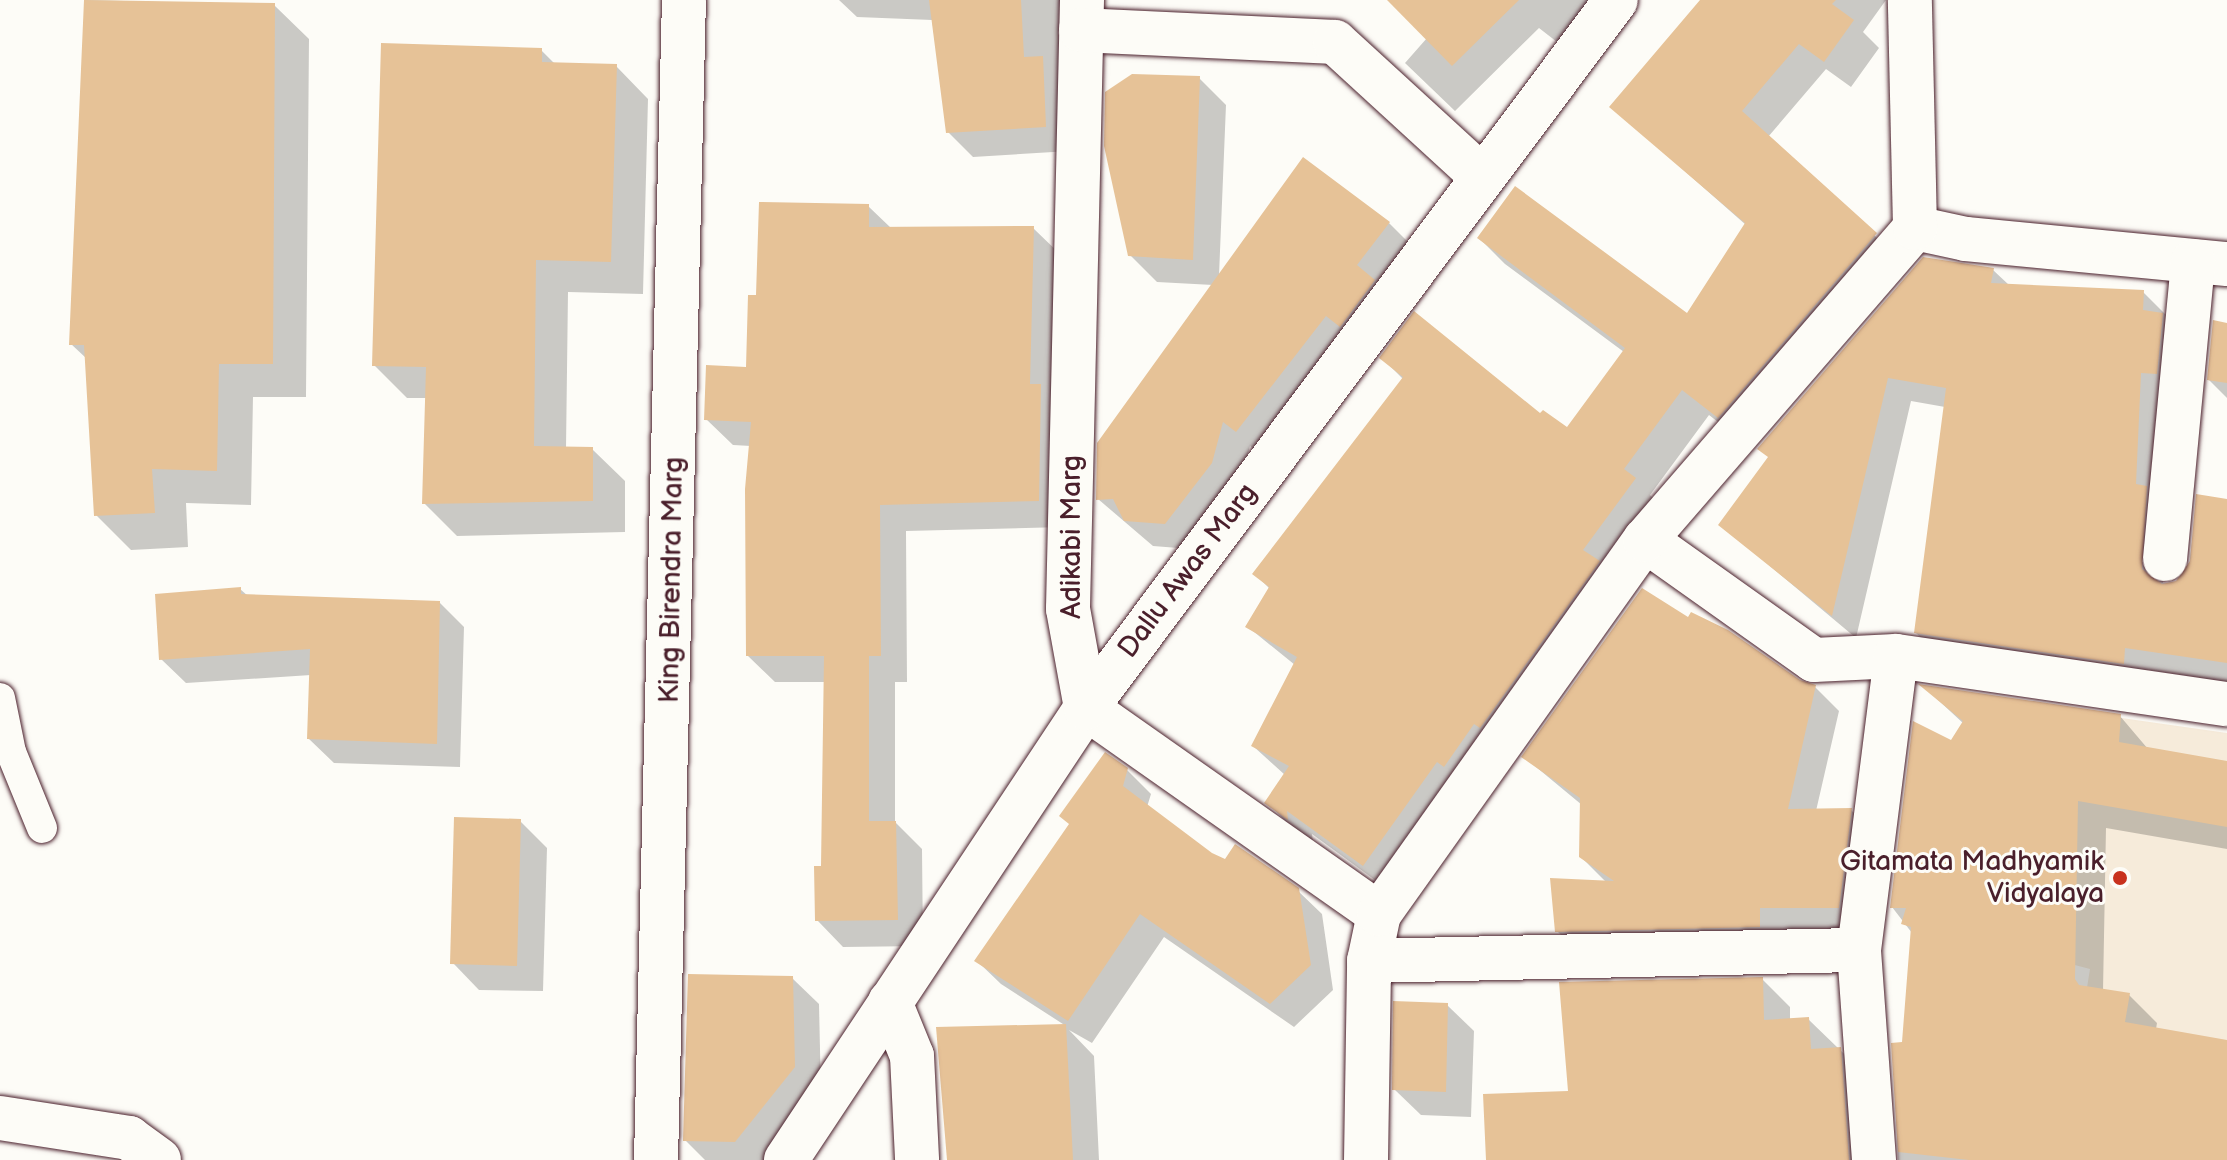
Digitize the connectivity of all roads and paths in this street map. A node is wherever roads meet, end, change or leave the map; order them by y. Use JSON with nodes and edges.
{"nodes":[{"id":1,"x":684,"y":0,"type":"edge"},
{"id":2,"x":1616,"y":0,"type":"edge"},
{"id":3,"x":1910,"y":0,"type":"edge"},
{"id":4,"x":1082,"y":15,"type":"edge"},
{"id":5,"x":1481,"y":176,"type":"junction"},
{"id":6,"x":1915,"y":228,"type":"junction"},
{"id":7,"x":2210,"y":262,"type":"edge"},
{"id":8,"x":1645,"y":540,"type":"junction"},
{"id":9,"x":2165,"y":559,"type":"dead end"},
{"id":10,"x":1896,"y":656,"type":"junction"},
{"id":11,"x":0,"y":698,"type":"edge"},
{"id":12,"x":2227,"y":704,"type":"edge"},
{"id":13,"x":1086,"y":708,"type":"junction"},
{"id":14,"x":42,"y":828,"type":"dead end"},
{"id":15,"x":1379,"y":914,"type":"junction"},
{"id":16,"x":1859,"y":950,"type":"junction"},
{"id":17,"x":1369,"y":961,"type":"junction"},
{"id":18,"x":890,"y":1002,"type":"junction"},
{"id":19,"x":0,"y":1118,"type":"edge"},
{"id":20,"x":159,"y":1160,"type":"edge"},
{"id":21,"x":656,"y":1160,"type":"edge"},
{"id":22,"x":786,"y":1160,"type":"edge"},
{"id":23,"x":917,"y":1160,"type":"edge"},
{"id":24,"x":1366,"y":1160,"type":"edge"},
{"id":25,"x":1874,"y":1160,"type":"edge"}],
"edges":[{"from":1,"to":21,"type":"street","name":"King Birendra Marg"},
{"from":2,"to":5,"type":"street","name":"Dallu Awas Marg"},
{"from":3,"to":6,"type":"street"},
{"from":4,"to":5,"type":"street"},
{"from":4,"to":13,"type":"street","name":"Adikabi Marg"},
{"from":5,"to":13,"type":"street","name":"Dallu Awas Marg"},
{"from":6,"to":7,"type":"street"},
{"from":6,"to":8,"type":"street"},
{"from":7,"to":9,"type":"street"},
{"from":8,"to":10,"type":"street"},
{"from":8,"to":15,"type":"street"},
{"from":10,"to":12,"type":"street"},
{"from":10,"to":16,"type":"street"},
{"from":11,"to":14,"type":"lane"},
{"from":13,"to":15,"type":"street"},
{"from":13,"to":18,"type":"street","name":"Dallu Awas Marg"},
{"from":15,"to":17,"type":"street"},
{"from":16,"to":17,"type":"street"},
{"from":16,"to":25,"type":"street"},
{"from":17,"to":24,"type":"street"},
{"from":18,"to":22,"type":"street","name":"Dallu Awas Marg"},
{"from":18,"to":23,"type":"street"},
{"from":19,"to":20,"type":"street"}]}
